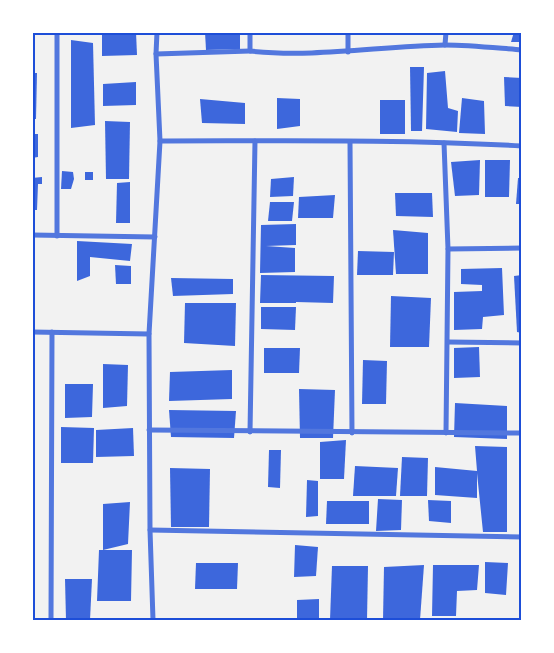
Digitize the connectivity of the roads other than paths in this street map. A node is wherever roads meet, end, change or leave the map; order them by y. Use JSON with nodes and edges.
{"nodes":[{"id":1,"x":57,"y":32,"type":"edge"},
{"id":2,"x":157,"y":32,"type":"edge"},
{"id":3,"x":250,"y":32,"type":"edge"},
{"id":4,"x":348,"y":32,"type":"edge"},
{"id":5,"x":446,"y":32,"type":"edge"},
{"id":6,"x":445,"y":45,"type":"junction"},
{"id":7,"x":522,"y":50,"type":"edge"},
{"id":8,"x":250,"y":51,"type":"junction"},
{"id":9,"x":348,"y":52,"type":"junction"},
{"id":10,"x":156,"y":54,"type":"junction"},
{"id":11,"x":160,"y":141,"type":"junction"},
{"id":12,"x":255,"y":141,"type":"junction"},
{"id":13,"x":350,"y":142,"type":"junction"},
{"id":14,"x":444,"y":143,"type":"junction"},
{"id":15,"x":522,"y":146,"type":"edge"},
{"id":16,"x":32,"y":236,"type":"edge"},
{"id":17,"x":57,"y":236,"type":"junction"},
{"id":18,"x":155,"y":237,"type":"junction"},
{"id":19,"x":522,"y":248,"type":"edge"},
{"id":20,"x":448,"y":249,"type":"junction"},
{"id":21,"x":32,"y":332,"type":"edge"},
{"id":22,"x":52,"y":332,"type":"junction"},
{"id":23,"x":149,"y":334,"type":"junction"},
{"id":24,"x":448,"y":342,"type":"junction"},
{"id":25,"x":522,"y":343,"type":"edge"},
{"id":26,"x":149,"y":430,"type":"junction"},
{"id":27,"x":250,"y":432,"type":"junction"},
{"id":28,"x":352,"y":432,"type":"junction"},
{"id":29,"x":446,"y":433,"type":"junction"},
{"id":30,"x":522,"y":433,"type":"edge"},
{"id":31,"x":150,"y":530,"type":"junction"},
{"id":32,"x":522,"y":537,"type":"edge"},
{"id":33,"x":51,"y":620,"type":"edge"},
{"id":34,"x":154,"y":620,"type":"edge"}],
"edges":[{"from":1,"to":17,"type":"street"},
{"from":2,"to":10,"type":"street"},
{"from":3,"to":8,"type":"street"},
{"from":4,"to":9,"type":"street"},
{"from":5,"to":6,"type":"street"},
{"from":6,"to":7,"type":"street"},
{"from":6,"to":9,"type":"street"},
{"from":8,"to":9,"type":"street"},
{"from":8,"to":10,"type":"street"},
{"from":10,"to":11,"type":"street"},
{"from":11,"to":12,"type":"street"},
{"from":11,"to":18,"type":"street"},
{"from":12,"to":13,"type":"street"},
{"from":12,"to":27,"type":"street"},
{"from":13,"to":14,"type":"street"},
{"from":13,"to":28,"type":"street"},
{"from":14,"to":15,"type":"street"},
{"from":14,"to":20,"type":"street"},
{"from":16,"to":17,"type":"street"},
{"from":17,"to":18,"type":"street"},
{"from":18,"to":23,"type":"street"},
{"from":19,"to":20,"type":"street"},
{"from":20,"to":24,"type":"street"},
{"from":21,"to":22,"type":"street"},
{"from":22,"to":23,"type":"street"},
{"from":22,"to":33,"type":"street"},
{"from":23,"to":26,"type":"street"},
{"from":24,"to":25,"type":"street"},
{"from":24,"to":29,"type":"street"},
{"from":26,"to":27,"type":"street"},
{"from":26,"to":31,"type":"street"},
{"from":27,"to":28,"type":"street"},
{"from":28,"to":29,"type":"street"},
{"from":29,"to":30,"type":"street"},
{"from":31,"to":32,"type":"street"},
{"from":31,"to":34,"type":"street"}]}
